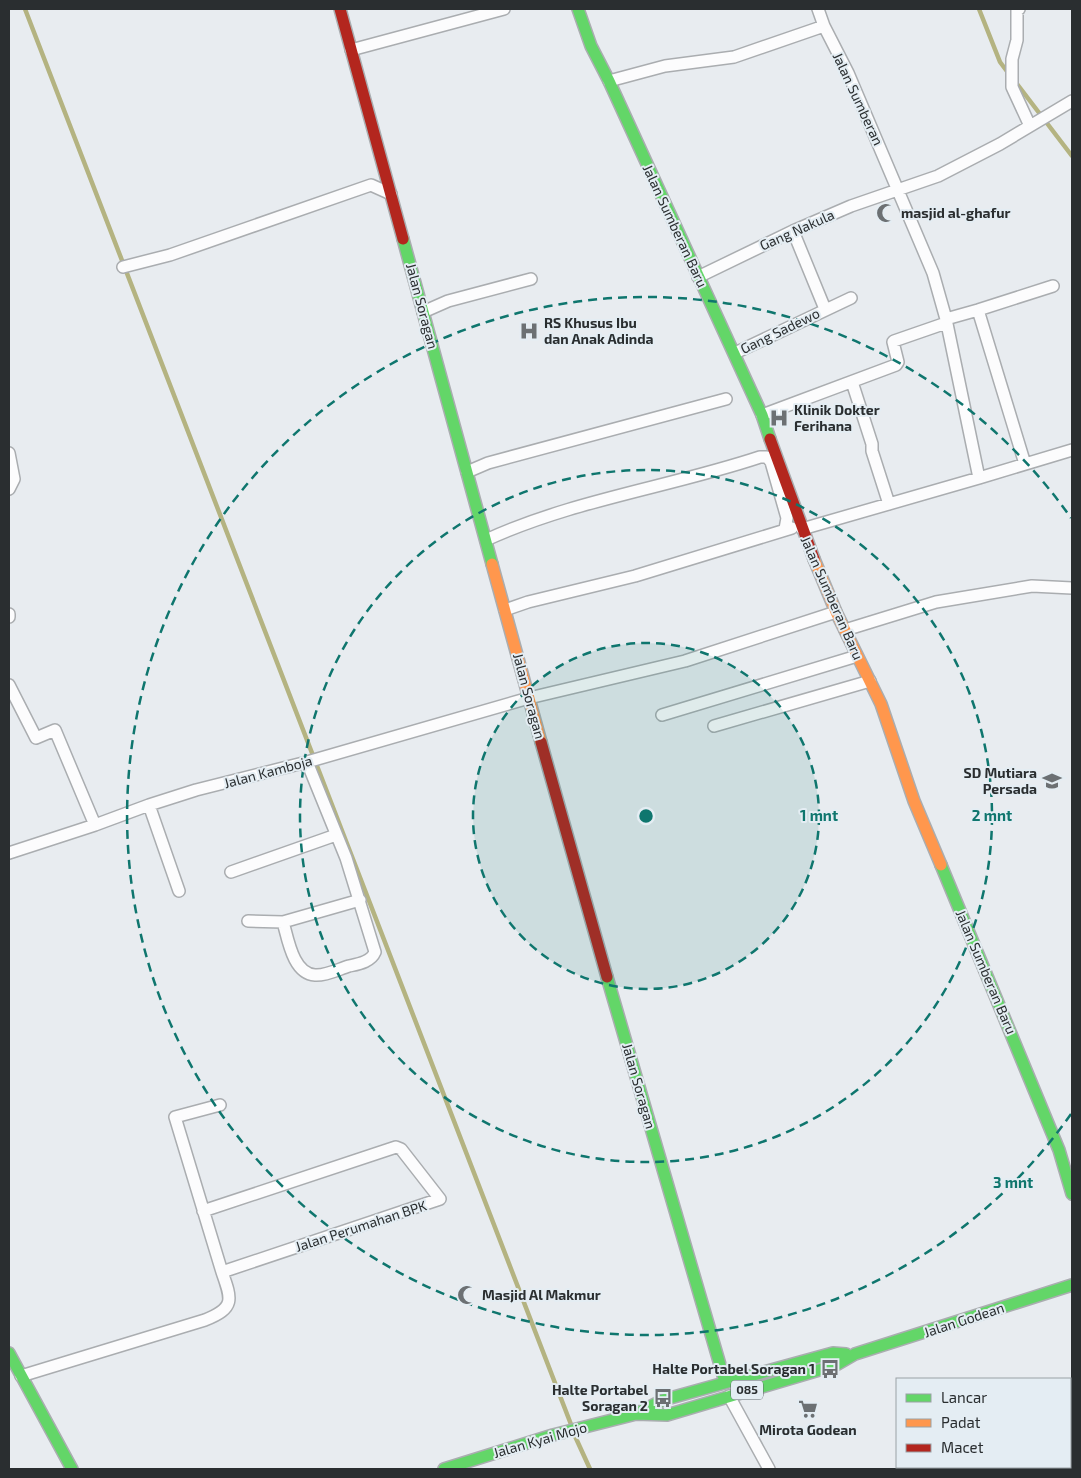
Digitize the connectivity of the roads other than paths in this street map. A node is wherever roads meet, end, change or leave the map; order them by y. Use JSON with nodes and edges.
{"nodes":[{"id":1,"x":340,"y":9,"type":"edge"},
{"id":2,"x":504,"y":9,"type":"edge"},
{"id":3,"x":578,"y":9,"type":"edge"},
{"id":4,"x":818,"y":9,"type":"edge"},
{"id":5,"x":1019,"y":9,"type":"edge"},
{"id":6,"x":824,"y":26,"type":"junction"},
{"id":7,"x":351,"y":50,"type":"junction"},
{"id":8,"x":609,"y":82,"type":"junction"},
{"id":9,"x":1072,"y":101,"type":"edge"},
{"id":10,"x":1032,"y":124,"type":"junction"},
{"id":11,"x":898,"y":189,"type":"junction"},
{"id":12,"x":391,"y":194,"type":"junction"},
{"id":13,"x":793,"y":231,"type":"junction"},
{"id":14,"x":123,"y":266,"type":"dead end"},
{"id":15,"x":698,"y":277,"type":"junction"},
{"id":16,"x":531,"y":279,"type":"dead end"},
{"id":17,"x":1053,"y":286,"type":"dead end"},
{"id":18,"x":851,"y":298,"type":"dead end"},
{"id":19,"x":825,"y":309,"type":"junction"},
{"id":20,"x":978,"y":310,"type":"junction"},
{"id":21,"x":423,"y":312,"type":"junction"},
{"id":22,"x":946,"y":321,"type":"junction"},
{"id":23,"x":735,"y":353,"type":"junction"},
{"id":24,"x":852,"y":382,"type":"junction"},
{"id":25,"x":726,"y":399,"type":"dead end"},
{"id":26,"x":762,"y":415,"type":"junction"},
{"id":27,"x":1072,"y":450,"type":"edge"},
{"id":28,"x":9,"y":453,"type":"edge"},
{"id":29,"x":1025,"y":464,"type":"junction"},
{"id":30,"x":467,"y":472,"type":"junction"},
{"id":31,"x":979,"y":478,"type":"junction"},
{"id":32,"x":9,"y":489,"type":"edge"},
{"id":33,"x":889,"y":504,"type":"junction"},
{"id":34,"x":801,"y":527,"type":"junction"},
{"id":35,"x":785,"y":529,"type":"junction"},
{"id":36,"x":486,"y":540,"type":"junction"},
{"id":37,"x":1072,"y":588,"type":"edge"},
{"id":38,"x":505,"y":610,"type":"junction"},
{"id":39,"x":836,"y":612,"type":"junction"},
{"id":40,"x":845,"y":630,"type":"junction"},
{"id":41,"x":857,"y":656,"type":"junction"},
{"id":42,"x":870,"y":681,"type":"junction"},
{"id":43,"x":9,"y":685,"type":"edge"},
{"id":44,"x":529,"y":698,"type":"junction"},
{"id":45,"x":662,"y":715,"type":"dead end"},
{"id":46,"x":714,"y":726,"type":"dead end"},
{"id":47,"x":310,"y":761,"type":"junction"},
{"id":48,"x":149,"y":805,"type":"junction"},
{"id":49,"x":95,"y":825,"type":"junction"},
{"id":50,"x":336,"y":835,"type":"junction"},
{"id":51,"x":9,"y":853,"type":"edge"},
{"id":52,"x":231,"y":872,"type":"dead end"},
{"id":53,"x":179,"y":891,"type":"dead end"},
{"id":54,"x":360,"y":900,"type":"junction"},
{"id":55,"x":248,"y":921,"type":"dead end"},
{"id":56,"x":283,"y":922,"type":"junction"},
{"id":57,"x":220,"y":1105,"type":"dead end"},
{"id":58,"x":1072,"y":1194,"type":"edge"},
{"id":59,"x":203,"y":1211,"type":"junction"},
{"id":60,"x":222,"y":1272,"type":"junction"},
{"id":61,"x":1072,"y":1285,"type":"edge"},
{"id":62,"x":9,"y":1353,"type":"edge"},
{"id":63,"x":855,"y":1354,"type":"junction"},
{"id":64,"x":21,"y":1376,"type":"junction"},
{"id":65,"x":725,"y":1382,"type":"junction"},
{"id":66,"x":729,"y":1396,"type":"junction"},
{"id":67,"x":636,"y":1414,"type":"junction"},
{"id":68,"x":72,"y":1469,"type":"edge"},
{"id":69,"x":444,"y":1469,"type":"edge"},
{"id":70,"x":767,"y":1469,"type":"edge"}],
"edges":[{"from":1,"to":7,"type":"street","name":"Jalan Soragan"},
{"from":2,"to":7,"type":"street"},
{"from":3,"to":8,"type":"street","name":"Jalan Sumberan Baru"},
{"from":4,"to":6,"type":"street","name":"Jalan Sumberan"},
{"from":5,"to":10,"type":"street"},
{"from":6,"to":8,"type":"street"},
{"from":6,"to":11,"type":"street","name":"Jalan Sumberan"},
{"from":7,"to":12,"type":"street","name":"Jalan Soragan"},
{"from":8,"to":15,"type":"street","name":"Jalan Sumberan Baru"},
{"from":9,"to":10,"type":"street","name":"Gang Nakula"},
{"from":10,"to":11,"type":"street","name":"Gang Nakula"},
{"from":11,"to":13,"type":"street","name":"Gang Nakula"},
{"from":11,"to":22,"type":"street","name":"Jalan Sumberan"},
{"from":12,"to":14,"type":"street"},
{"from":12,"to":21,"type":"street","name":"Jalan Soragan"},
{"from":13,"to":15,"type":"street","name":"Gang Nakula"},
{"from":13,"to":19,"type":"street"},
{"from":15,"to":23,"type":"street","name":"Jalan Sumberan Baru"},
{"from":16,"to":21,"type":"street"},
{"from":17,"to":20,"type":"street"},
{"from":18,"to":19,"type":"street","name":"Gang Sadewo"},
{"from":19,"to":23,"type":"street","name":"Gang Sadewo"},
{"from":20,"to":22,"type":"street"},
{"from":20,"to":29,"type":"street"},
{"from":21,"to":30,"type":"street","name":"Jalan Soragan"},
{"from":22,"to":24,"type":"street"},
{"from":22,"to":31,"type":"street","name":"Jalan Sumberan"},
{"from":23,"to":26,"type":"street","name":"Jalan Sumberan Baru"},
{"from":24,"to":26,"type":"street"},
{"from":24,"to":33,"type":"street"},
{"from":25,"to":30,"type":"street"},
{"from":26,"to":34,"type":"street","name":"Jalan Sumberan Baru"},
{"from":27,"to":29,"type":"street"},
{"from":28,"to":32,"type":"street"},
{"from":29,"to":31,"type":"street"},
{"from":30,"to":36,"type":"street","name":"Jalan Soragan"},
{"from":31,"to":33,"type":"street"},
{"from":33,"to":34,"type":"street"},
{"from":34,"to":35,"type":"street"},
{"from":34,"to":39,"type":"street","name":"Jalan Sumberan Baru"},
{"from":35,"to":36,"type":"street"},
{"from":35,"to":38,"type":"street"},
{"from":36,"to":38,"type":"street","name":"Jalan Soragan"},
{"from":37,"to":40,"type":"street"},
{"from":38,"to":44,"type":"street","name":"Jalan Soragan"},
{"from":39,"to":40,"type":"street","name":"Jalan Sumberan Baru"},
{"from":39,"to":44,"type":"street","name":"Jalan Kamboja"},
{"from":40,"to":41,"type":"street","name":"Jalan Sumberan Baru"},
{"from":41,"to":42,"type":"street","name":"Jalan Sumberan Baru"},
{"from":41,"to":45,"type":"street"},
{"from":42,"to":46,"type":"street"},
{"from":42,"to":58,"type":"street","name":"Jalan Sumberan Baru"},
{"from":43,"to":49,"type":"street"},
{"from":44,"to":47,"type":"street","name":"Jalan Kamboja"},
{"from":44,"to":65,"type":"street","name":"Jalan Soragan"},
{"from":47,"to":48,"type":"street","name":"Jalan Kamboja"},
{"from":47,"to":50,"type":"street"},
{"from":48,"to":49,"type":"street","name":"Jalan Kamboja"},
{"from":48,"to":53,"type":"street"},
{"from":49,"to":51,"type":"street","name":"Jalan Kamboja"},
{"from":50,"to":52,"type":"street"},
{"from":50,"to":54,"type":"street"},
{"from":54,"to":56,"type":"street"},
{"from":54,"to":56,"type":"street"},
{"from":55,"to":56,"type":"street"},
{"from":57,"to":59,"type":"street"},
{"from":59,"to":60,"type":"street"},
{"from":59,"to":60,"type":"street","name":"Jalan Perumahan BPK"},
{"from":60,"to":64,"type":"street"},
{"from":61,"to":63,"type":"street","name":"Jalan Godean","number":"085"},
{"from":62,"to":64,"type":"street"},
{"from":63,"to":65,"type":"street","name":"Jalan Godean"},
{"from":63,"to":66,"type":"street","name":"Jalan Godean","number":"085"},
{"from":64,"to":68,"type":"street"},
{"from":65,"to":67,"type":"street","name":"Jalan Godean"},
{"from":66,"to":67,"type":"street","name":"Jalan Godean","number":"085"},
{"from":66,"to":70,"type":"street"},
{"from":67,"to":69,"type":"street","name":"Jalan Kyai Mojo","number":"085"}]}
